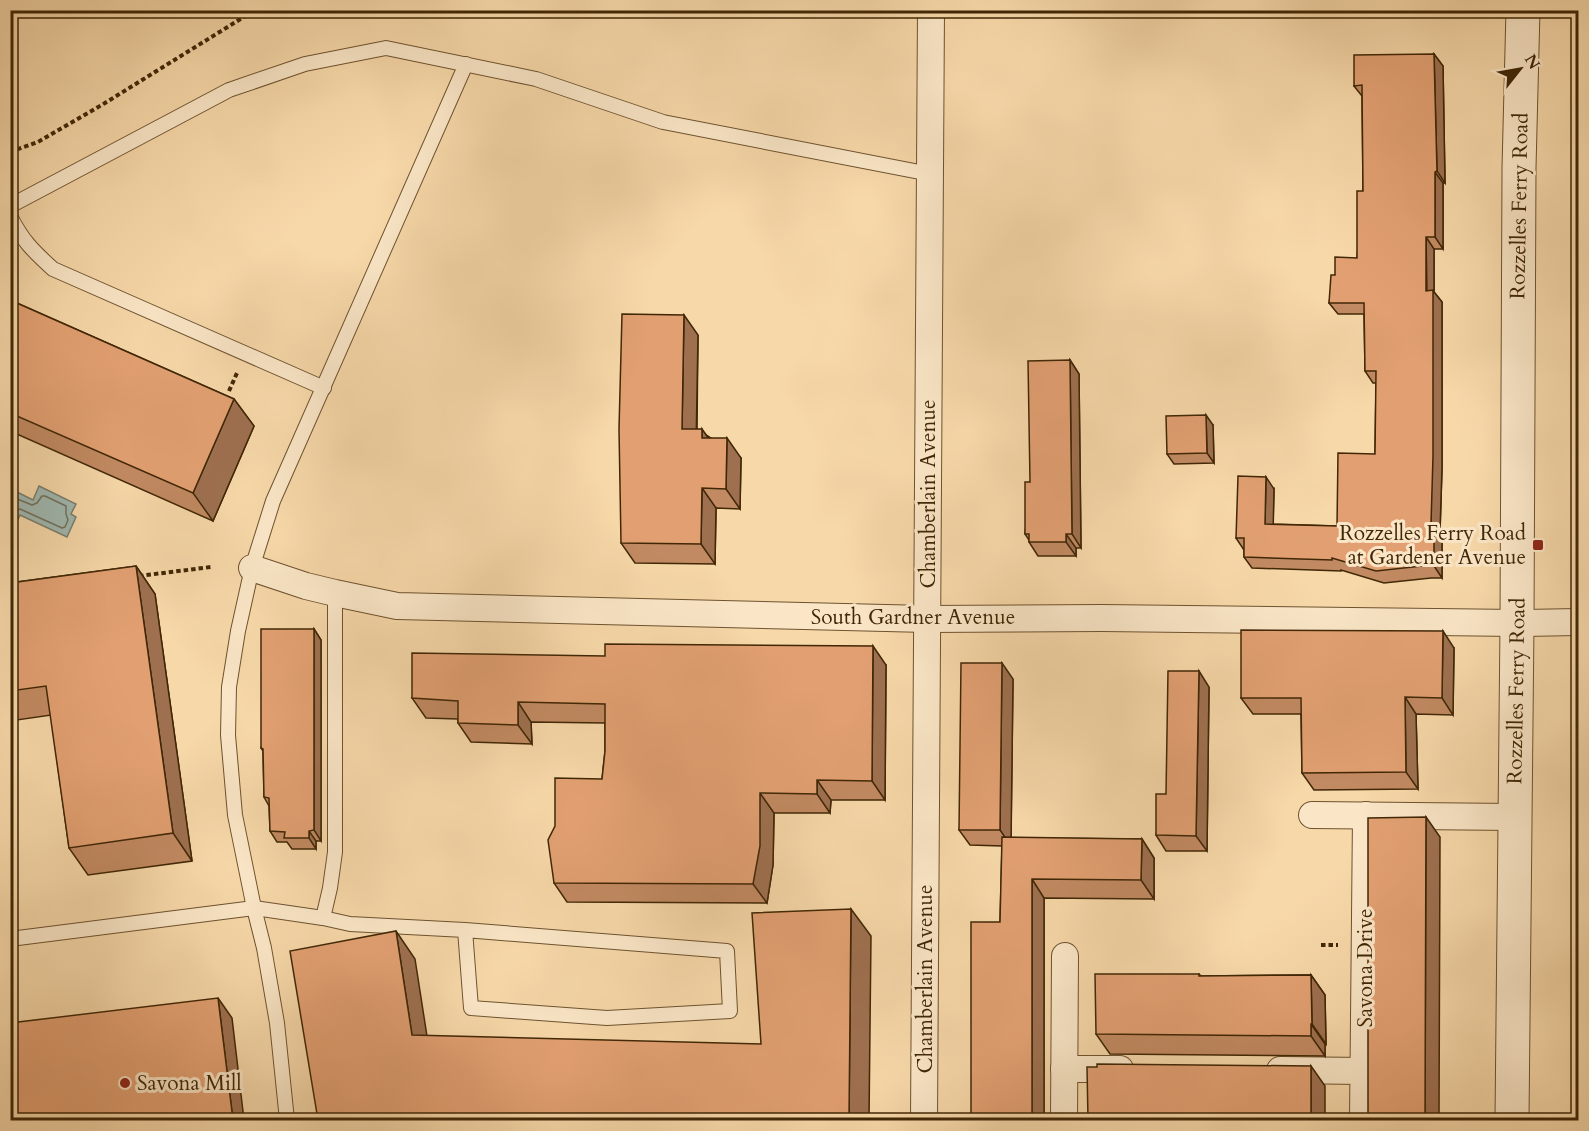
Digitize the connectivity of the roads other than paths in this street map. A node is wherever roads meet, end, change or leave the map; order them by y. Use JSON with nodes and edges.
{"nodes":[{"id":1,"x":931,"y":10,"type":"edge"},
{"id":2,"x":1522,"y":10,"type":"edge"},
{"id":3,"x":466,"y":64,"type":"junction"},
{"id":4,"x":930,"y":174,"type":"junction"},
{"id":5,"x":10,"y":206,"type":"edge"},
{"id":6,"x":10,"y":216,"type":"edge"},
{"id":7,"x":324,"y":388,"type":"junction"},
{"id":8,"x":252,"y":568,"type":"junction"},
{"id":9,"x":335,"y":593,"type":"junction"},
{"id":10,"x":927,"y":619,"type":"junction"},
{"id":11,"x":1578,"y":622,"type":"edge"},
{"id":12,"x":1517,"y":623,"type":"junction"},
{"id":13,"x":1312,"y":815,"type":"dead end"},
{"id":14,"x":1366,"y":815,"type":"junction"},
{"id":15,"x":1514,"y":817,"type":"junction"},
{"id":16,"x":254,"y":908,"type":"junction"},
{"id":17,"x":323,"y":918,"type":"junction"},
{"id":18,"x":465,"y":930,"type":"junction"},
{"id":19,"x":10,"y":939,"type":"edge"},
{"id":20,"x":1065,"y":956,"type":"dead end"},
{"id":21,"x":1064,"y":1069,"type":"junction"},
{"id":22,"x":1141,"y":1069,"type":"edge"},
{"id":23,"x":1255,"y":1070,"type":"edge"},
{"id":24,"x":1364,"y":1071,"type":"junction"},
{"id":25,"x":287,"y":1120,"type":"edge"},
{"id":26,"x":924,"y":1120,"type":"edge"},
{"id":27,"x":1064,"y":1120,"type":"edge"},
{"id":28,"x":1363,"y":1120,"type":"edge"},
{"id":29,"x":1512,"y":1120,"type":"edge"}],
"edges":[{"from":1,"to":4,"type":"street","name":"Chamberlain Avenue"},
{"from":2,"to":12,"type":"street","name":"Rozzelles Ferry Road"},
{"from":3,"to":4,"type":"lane"},
{"from":3,"to":5,"type":"lane"},
{"from":3,"to":7,"type":"lane"},
{"from":4,"to":10,"type":"street","name":"Chamberlain Avenue"},
{"from":6,"to":7,"type":"lane"},
{"from":7,"to":8,"type":"lane"},
{"from":8,"to":9,"type":"street","name":"South Gardner Avenue"},
{"from":8,"to":16,"type":"lane"},
{"from":9,"to":10,"type":"street","name":"South Gardner Avenue"},
{"from":9,"to":17,"type":"lane"},
{"from":10,"to":12,"type":"street","name":"South Gardner Avenue"},
{"from":10,"to":26,"type":"street","name":"Chamberlain Avenue"},
{"from":11,"to":12,"type":"street","name":"South Gardner Avenue"},
{"from":12,"to":15,"type":"street","name":"Rozzelles Ferry Road"},
{"from":13,"to":14,"type":"street"},
{"from":14,"to":15,"type":"street"},
{"from":14,"to":24,"type":"street","name":"Savona Drive"},
{"from":15,"to":29,"type":"street","name":"Rozzelles Ferry Road"},
{"from":16,"to":17,"type":"lane"},
{"from":16,"to":19,"type":"lane"},
{"from":16,"to":25,"type":"lane"},
{"from":17,"to":18,"type":"lane"},
{"from":18,"to":18,"type":"lane"},
{"from":20,"to":21,"type":"street"},
{"from":21,"to":22,"type":"street"},
{"from":21,"to":27,"type":"street"},
{"from":23,"to":24,"type":"street"},
{"from":24,"to":28,"type":"street","name":"Savona Drive"}]}
